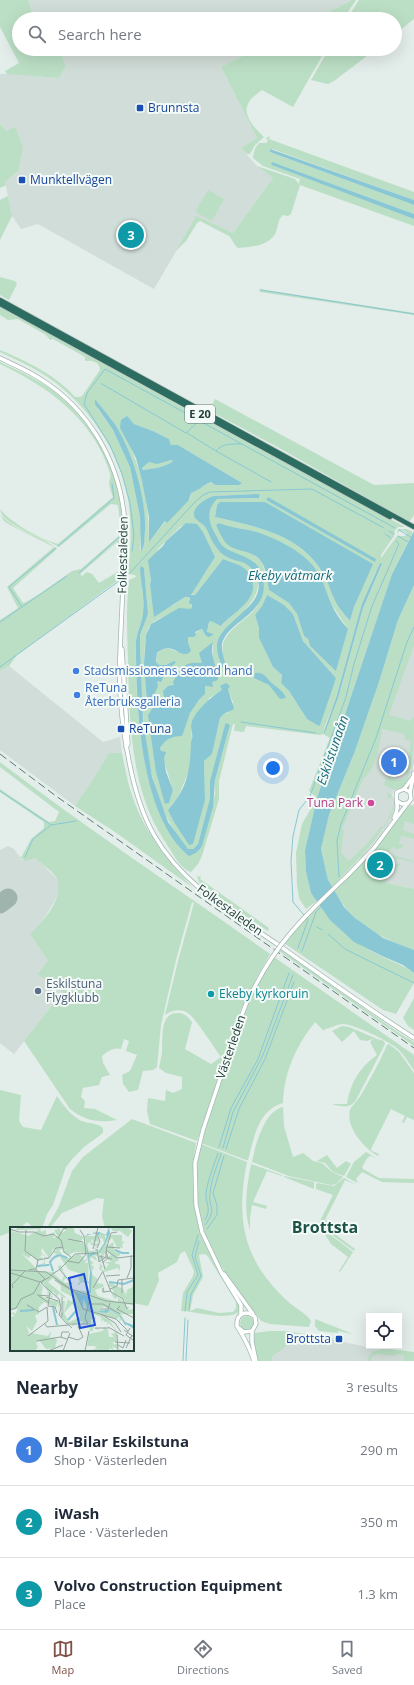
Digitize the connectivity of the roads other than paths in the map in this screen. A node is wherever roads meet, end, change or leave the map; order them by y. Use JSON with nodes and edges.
{"nodes":[{"id":1,"x":0,"y":300,"type":"edge"},
{"id":2,"x":0,"y":304,"type":"edge"},
{"id":3,"x":0,"y":358,"type":"edge"},
{"id":4,"x":400,"y":521,"type":"junction"},
{"id":5,"x":414,"y":527,"type":"edge"},
{"id":6,"x":414,"y":531,"type":"edge"},
{"id":7,"x":414,"y":774,"type":"edge"},
{"id":8,"x":404,"y":789,"type":"junction"},
{"id":9,"x":410,"y":792,"type":"junction"},
{"id":10,"x":397,"y":801,"type":"junction"},
{"id":11,"x":406,"y":804,"type":"junction"},
{"id":12,"x":390,"y":826,"type":"junction"},
{"id":13,"x":414,"y":1038,"type":"edge"},
{"id":14,"x":217,"y":1265,"type":"junction"},
{"id":15,"x":241,"y":1314,"type":"junction"},
{"id":16,"x":255,"y":1317,"type":"junction"},
{"id":17,"x":239,"y":1328,"type":"junction"},
{"id":18,"x":252,"y":1331,"type":"junction"},
{"id":19,"x":255,"y":1361,"type":"edge"}],
"edges":[{"from":1,"to":4,"type":"highway","number":"E 20"},
{"from":2,"to":4,"type":"highway","number":"E 20"},
{"from":3,"to":13,"type":"main road","name":"Folkestaleden"},
{"from":4,"to":5,"type":"highway","number":"E 20"},
{"from":4,"to":6,"type":"highway","number":"E 20"},
{"from":7,"to":8,"type":"main road"},
{"from":7,"to":9,"type":"main road"},
{"from":8,"to":9,"type":"main road"},
{"from":8,"to":10,"type":"main road"},
{"from":9,"to":11,"type":"main road"},
{"from":10,"to":11,"type":"main road"},
{"from":10,"to":12,"type":"main road","name":"Västerleden"},
{"from":11,"to":12,"type":"main road","name":"Västerleden"},
{"from":12,"to":14,"type":"main road","name":"Västerleden","bridge":true},
{"from":14,"to":15,"type":"main road","name":"Västerleden"},
{"from":14,"to":16,"type":"main road","name":"Västerleden"},
{"from":15,"to":16,"type":"main road"},
{"from":15,"to":17,"type":"main road"},
{"from":16,"to":18,"type":"main road"},
{"from":17,"to":18,"type":"main road"},
{"from":17,"to":19,"type":"main road"},
{"from":18,"to":19,"type":"main road"}]}
